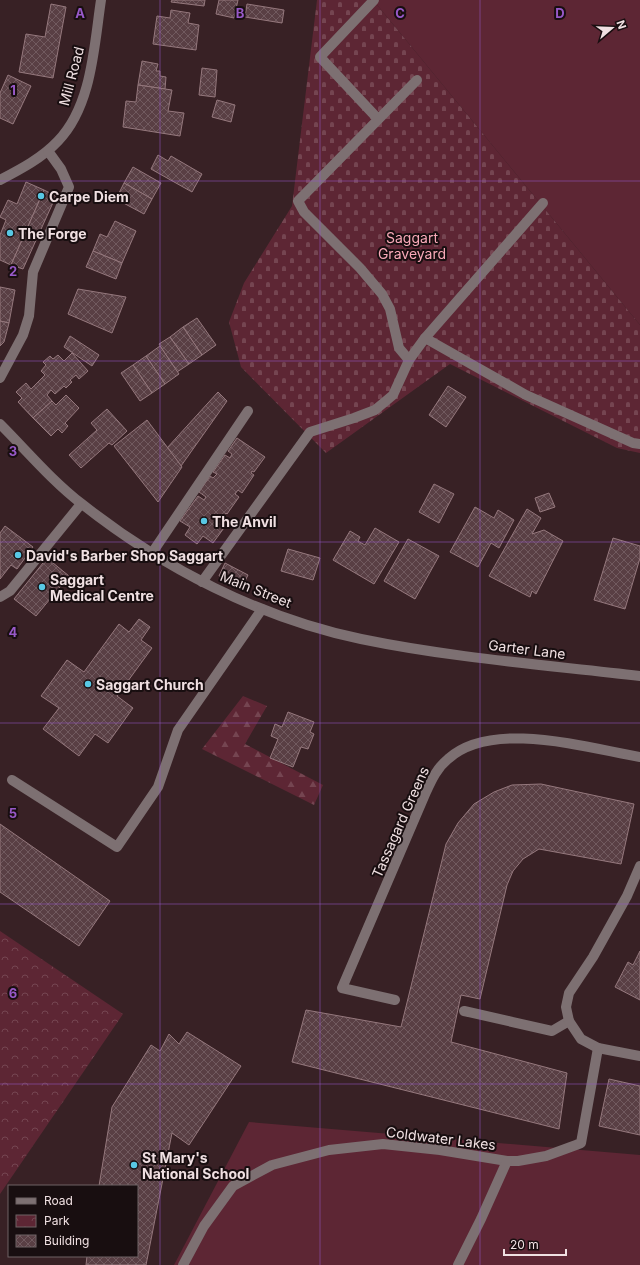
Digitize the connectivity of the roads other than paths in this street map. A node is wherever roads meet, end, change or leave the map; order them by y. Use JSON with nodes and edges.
{"nodes":[{"id":1,"x":100,"y":0,"type":"edge"},
{"id":2,"x":374,"y":0,"type":"edge"},
{"id":3,"x":417,"y":80,"type":"dead end"},
{"id":4,"x":378,"y":119,"type":"junction"},
{"id":5,"x":48,"y":151,"type":"junction"},
{"id":6,"x":0,"y":180,"type":"edge"},
{"id":7,"x":543,"y":203,"type":"dead end"},
{"id":8,"x":425,"y":338,"type":"junction"},
{"id":9,"x":409,"y":360,"type":"junction"},
{"id":10,"x":0,"y":378,"type":"edge"},
{"id":11,"x":248,"y":411,"type":"dead end"},
{"id":12,"x":0,"y":424,"type":"edge"},
{"id":13,"x":640,"y":444,"type":"edge"},
{"id":14,"x":81,"y":504,"type":"junction"},
{"id":15,"x":152,"y":553,"type":"junction"},
{"id":16,"x":202,"y":582,"type":"junction"},
{"id":17,"x":0,"y":597,"type":"edge"},
{"id":18,"x":262,"y":609,"type":"junction"},
{"id":19,"x":410,"y":648,"type":"joint"},
{"id":20,"x":640,"y":676,"type":"edge"},
{"id":21,"x":640,"y":757,"type":"edge"},
{"id":22,"x":12,"y":780,"type":"dead end"},
{"id":23,"x":640,"y":866,"type":"edge"},
{"id":24,"x":396,"y":1000,"type":"dead end"},
{"id":25,"x":464,"y":1011,"type":"dead end"},
{"id":26,"x":569,"y":1021,"type":"junction"},
{"id":27,"x":598,"y":1048,"type":"junction"},
{"id":28,"x":640,"y":1056,"type":"edge"},
{"id":29,"x":507,"y":1161,"type":"junction"},
{"id":30,"x":183,"y":1265,"type":"edge"},
{"id":31,"x":458,"y":1265,"type":"edge"}],
"edges":[{"from":1,"to":5,"type":"street","name":"Mill Road"},
{"from":2,"to":4,"type":"street"},
{"from":3,"to":4,"type":"street"},
{"from":4,"to":9,"type":"street"},
{"from":5,"to":6,"type":"street","name":"Mill Road"},
{"from":5,"to":10,"type":"street"},
{"from":7,"to":8,"type":"street"},
{"from":8,"to":9,"type":"street"},
{"from":8,"to":13,"type":"street"},
{"from":9,"to":16,"type":"street"},
{"from":11,"to":15,"type":"street"},
{"from":12,"to":14,"type":"street","name":"Main Street"},
{"from":14,"to":15,"type":"street","name":"Main Street"},
{"from":14,"to":17,"type":"street"},
{"from":15,"to":16,"type":"street","name":"Main Street"},
{"from":16,"to":18,"type":"street","name":"Main Street"},
{"from":18,"to":19,"type":"street","name":"Main Street"},
{"from":18,"to":22,"type":"street"},
{"from":19,"to":20,"type":"street","name":"Garter Lane"},
{"from":21,"to":24,"type":"street","name":"Tassagard Greens"},
{"from":23,"to":26,"type":"street"},
{"from":25,"to":26,"type":"street"},
{"from":26,"to":27,"type":"street"},
{"from":27,"to":28,"type":"street"},
{"from":27,"to":29,"type":"street","name":"Coldwater Lakes"},
{"from":29,"to":30,"type":"street","name":"Coldwater Lakes"},
{"from":29,"to":31,"type":"street","name":"Coldwater Lakes"}]}
